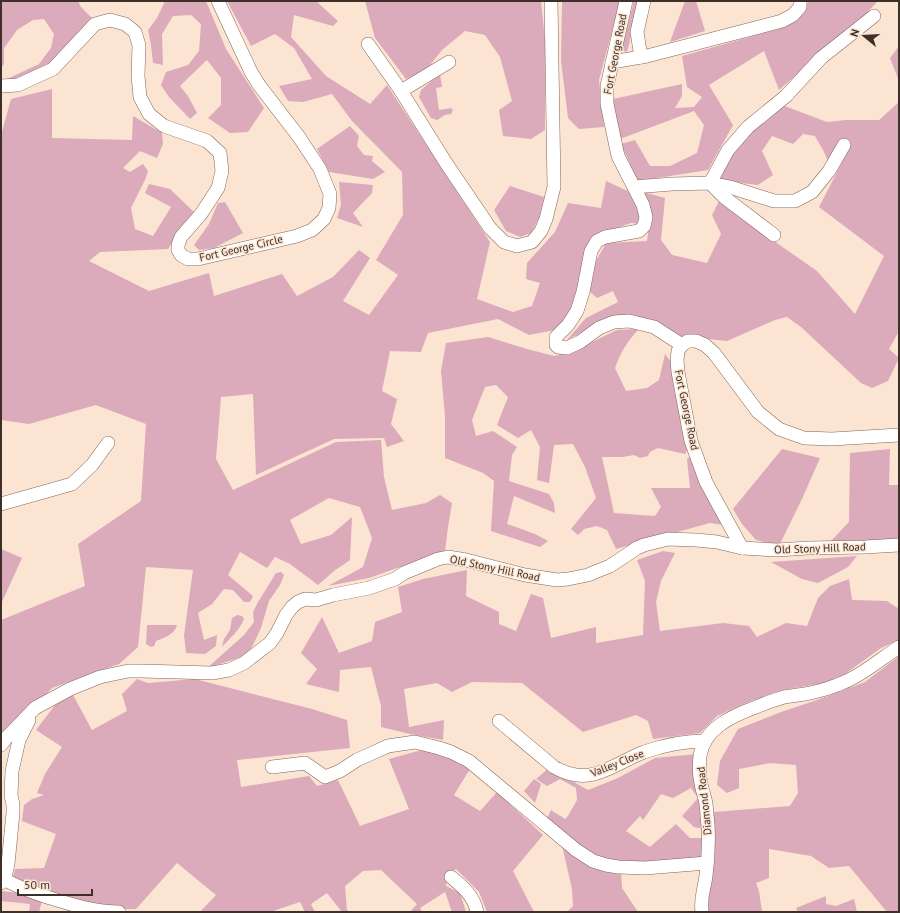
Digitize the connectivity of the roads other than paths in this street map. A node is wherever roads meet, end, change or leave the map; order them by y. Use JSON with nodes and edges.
{"nodes":[{"id":1,"x":218,"y":1,"type":"edge"},
{"id":2,"x":551,"y":1,"type":"edge"},
{"id":3,"x":626,"y":1,"type":"edge"},
{"id":4,"x":644,"y":1,"type":"edge"},
{"id":5,"x":800,"y":1,"type":"edge"},
{"id":6,"x":874,"y":16,"type":"dead end"},
{"id":7,"x":368,"y":44,"type":"dead end"},
{"id":8,"x":641,"y":57,"type":"junction"},
{"id":9,"x":449,"y":62,"type":"dead end"},
{"id":10,"x":612,"y":62,"type":"junction"},
{"id":11,"x":1,"y":86,"type":"edge"},
{"id":12,"x":401,"y":91,"type":"junction"},
{"id":13,"x":844,"y":145,"type":"dead end"},
{"id":14,"x":710,"y":183,"type":"junction"},
{"id":15,"x":634,"y":187,"type":"junction"},
{"id":16,"x":774,"y":235,"type":"dead end"},
{"id":17,"x":682,"y":345,"type":"junction"},
{"id":18,"x":899,"y":435,"type":"edge"},
{"id":19,"x":108,"y":443,"type":"dead end"},
{"id":20,"x":1,"y":504,"type":"edge"},
{"id":21,"x":899,"y":545,"type":"edge"},
{"id":22,"x":742,"y":548,"type":"junction"},
{"id":23,"x":899,"y":647,"type":"edge"},
{"id":24,"x":35,"y":708,"type":"junction"},
{"id":25,"x":500,"y":721,"type":"dead end"},
{"id":26,"x":705,"y":741,"type":"junction"},
{"id":27,"x":1,"y":745,"type":"edge"},
{"id":28,"x":272,"y":767,"type":"dead end"},
{"id":29,"x":707,"y":863,"type":"junction"},
{"id":30,"x":451,"y":877,"type":"dead end"},
{"id":31,"x":2,"y":881,"type":"edge"},
{"id":32,"x":90,"y":910,"type":"edge"},
{"id":33,"x":119,"y":912,"type":"edge"},
{"id":34,"x":477,"y":912,"type":"edge"},
{"id":35,"x":702,"y":912,"type":"edge"}],
"edges":[{"from":1,"to":11,"type":"street","name":"Fort George Circle"},
{"from":2,"to":12,"type":"street"},
{"from":3,"to":10,"type":"street","name":"Fort George Road"},
{"from":4,"to":8,"type":"street"},
{"from":5,"to":8,"type":"street"},
{"from":6,"to":14,"type":"street"},
{"from":7,"to":12,"type":"street"},
{"from":8,"to":10,"type":"street"},
{"from":9,"to":12,"type":"street"},
{"from":10,"to":15,"type":"street","name":"Fort George Road"},
{"from":13,"to":14,"type":"street"},
{"from":14,"to":15,"type":"street"},
{"from":14,"to":16,"type":"street"},
{"from":15,"to":17,"type":"street","name":"Fort George Road"},
{"from":17,"to":18,"type":"street"},
{"from":17,"to":22,"type":"street","name":"Fort George Road"},
{"from":19,"to":20,"type":"street"},
{"from":21,"to":22,"type":"street","name":"Old Stony Hill Road"},
{"from":22,"to":24,"type":"street","name":"Old Stony Hill Road"},
{"from":23,"to":26,"type":"street","name":"Diamond Road"},
{"from":24,"to":27,"type":"street","name":"Old Stony Hill Road"},
{"from":24,"to":31,"type":"street"},
{"from":25,"to":26,"type":"street","name":"Valley Close"},
{"from":26,"to":29,"type":"street","name":"Diamond Road"},
{"from":28,"to":29,"type":"street"},
{"from":29,"to":35,"type":"street","name":"Diamond Road"},
{"from":30,"to":34,"type":"street"},
{"from":31,"to":32,"type":"street"},
{"from":32,"to":33,"type":"street"}]}
